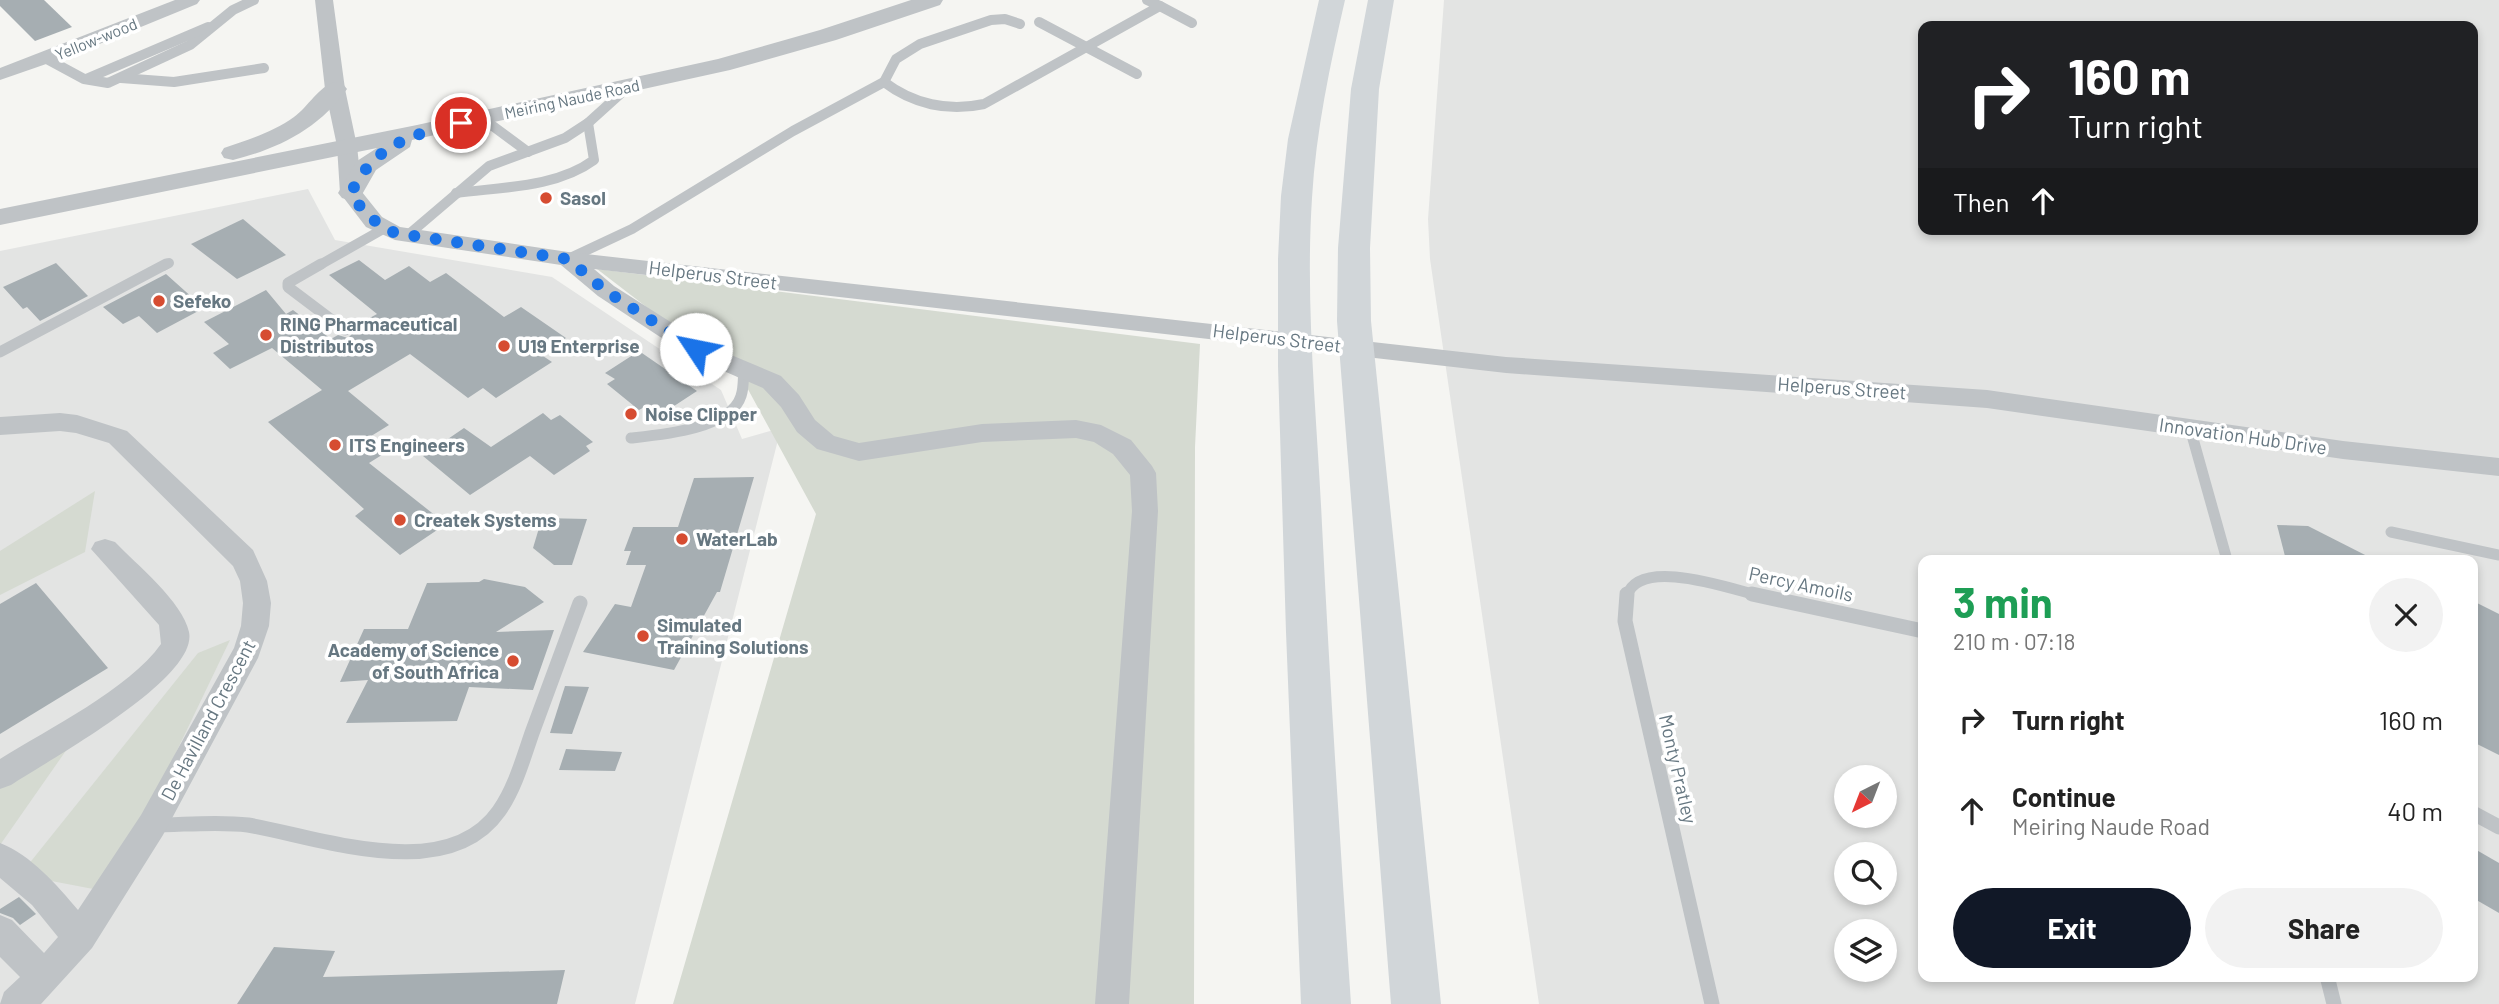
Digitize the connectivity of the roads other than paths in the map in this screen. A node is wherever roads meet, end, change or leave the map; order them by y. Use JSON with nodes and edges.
{"nodes":[{"id":1,"x":191,"y":0,"type":"edge"},
{"id":2,"x":254,"y":0,"type":"edge"},
{"id":3,"x":323,"y":0,"type":"edge"},
{"id":4,"x":888,"y":0,"type":"edge"},
{"id":5,"x":932,"y":0,"type":"edge"},
{"id":6,"x":1147,"y":0,"type":"edge"},
{"id":7,"x":1332,"y":0,"type":"edge"},
{"id":8,"x":1381,"y":0,"type":"edge"},
{"id":9,"x":1160,"y":6,"type":"junction"},
{"id":10,"x":1039,"y":22,"type":"dead end"},
{"id":11,"x":1192,"y":23,"type":"dead end"},
{"id":12,"x":1020,"y":24,"type":"dead end"},
{"id":13,"x":214,"y":26,"type":"junction"},
{"id":14,"x":1087,"y":48,"type":"junction"},
{"id":15,"x":47,"y":58,"type":"junction"},
{"id":16,"x":264,"y":68,"type":"dead end"},
{"id":17,"x":0,"y":74,"type":"edge"},
{"id":18,"x":1137,"y":74,"type":"dead end"},
{"id":19,"x":121,"y":78,"type":"junction"},
{"id":20,"x":86,"y":79,"type":"junction"},
{"id":21,"x":884,"y":82,"type":"junction"},
{"id":22,"x":629,"y":86,"type":"junction"},
{"id":23,"x":335,"y":89,"type":"junction"},
{"id":24,"x":482,"y":118,"type":"junction"},
{"id":25,"x":588,"y":123,"type":"junction"},
{"id":26,"x":417,"y":132,"type":"junction"},
{"id":27,"x":346,"y":139,"type":"junction"},
{"id":28,"x":528,"y":152,"type":"junction"},
{"id":29,"x":225,"y":156,"type":"junction"},
{"id":30,"x":351,"y":193,"type":"junction"},
{"id":31,"x":456,"y":193,"type":"junction"},
{"id":32,"x":0,"y":203,"type":"edge"},
{"id":33,"x":0,"y":217,"type":"edge"},
{"id":34,"x":385,"y":228,"type":"junction"},
{"id":35,"x":408,"y":235,"type":"junction"},
{"id":36,"x":568,"y":259,"type":"junction"},
{"id":37,"x":169,"y":263,"type":"dead end"},
{"id":38,"x":345,"y":330,"type":"dead end"},
{"id":39,"x":0,"y":352,"type":"edge"},
{"id":40,"x":744,"y":369,"type":"junction"},
{"id":41,"x":1987,"y":399,"type":"joint"},
{"id":42,"x":0,"y":426,"type":"edge"},
{"id":43,"x":2190,"y":428,"type":"junction"},
{"id":44,"x":631,"y":438,"type":"dead end"},
{"id":45,"x":2499,"y":467,"type":"edge"},
{"id":46,"x":2391,"y":532,"type":"dead end"},
{"id":47,"x":105,"y":549,"type":"dead end"},
{"id":48,"x":2226,"y":555,"type":"edge"},
{"id":49,"x":2499,"y":555,"type":"edge"},
{"id":50,"x":1670,"y":576,"type":"joint"},
{"id":51,"x":580,"y":603,"type":"dead end"},
{"id":52,"x":1918,"y":630,"type":"edge"},
{"id":53,"x":0,"y":775,"type":"edge"},
{"id":54,"x":2478,"y":816,"type":"edge"},
{"id":55,"x":152,"y":825,"type":"junction"},
{"id":56,"x":2499,"y":827,"type":"edge"},
{"id":57,"x":1,"y":868,"type":"edge"},
{"id":58,"x":0,"y":931,"type":"edge"},
{"id":59,"x":80,"y":937,"type":"junction"},
{"id":60,"x":45,"y":977,"type":"junction"},
{"id":61,"x":2328,"y":982,"type":"edge"},
{"id":62,"x":16,"y":1004,"type":"edge"},
{"id":63,"x":1112,"y":1004,"type":"edge"},
{"id":64,"x":1326,"y":1004,"type":"edge"},
{"id":65,"x":1416,"y":1004,"type":"edge"},
{"id":66,"x":1712,"y":1004,"type":"edge"},
{"id":67,"x":2334,"y":1004,"type":"edge"}],
"edges":[{"from":1,"to":15,"type":"street","name":"Yellow-wood"},
{"from":2,"to":13,"type":"lane"},
{"from":3,"to":23,"type":"street"},
{"from":4,"to":27,"type":"street","name":"Meiring Naude Road"},
{"from":5,"to":22,"type":"street","name":"Meiring Naude Road"},
{"from":6,"to":9,"type":"lane"},
{"from":7,"to":64,"type":"highway"},
{"from":8,"to":65,"type":"highway"},
{"from":9,"to":11,"type":"lane"},
{"from":9,"to":14,"type":"lane"},
{"from":10,"to":14,"type":"lane"},
{"from":12,"to":21,"type":"lane"},
{"from":13,"to":19,"type":"lane"},
{"from":13,"to":20,"type":"lane"},
{"from":14,"to":18,"type":"lane"},
{"from":14,"to":21,"type":"lane"},
{"from":15,"to":17,"type":"street","name":"Yellow-wood"},
{"from":15,"to":20,"type":"lane"},
{"from":16,"to":19,"type":"lane"},
{"from":19,"to":20,"type":"lane"},
{"from":21,"to":36,"type":"lane"},
{"from":22,"to":24,"type":"street","name":"Meiring Naude Road"},
{"from":22,"to":25,"type":"lane"},
{"from":23,"to":27,"type":"street"},
{"from":23,"to":29,"type":"street"},
{"from":24,"to":26,"type":"street","name":"Meiring Naude Road"},
{"from":24,"to":28,"type":"lane"},
{"from":25,"to":28,"type":"lane"},
{"from":25,"to":31,"type":"lane"},
{"from":26,"to":27,"type":"street","name":"Meiring Naude Road"},
{"from":26,"to":30,"type":"street"},
{"from":27,"to":29,"type":"street","name":"Meiring Naude Road"},
{"from":27,"to":30,"type":"street"},
{"from":27,"to":33,"type":"street","name":"Meiring Naude Road"},
{"from":28,"to":31,"type":"lane"},
{"from":29,"to":32,"type":"street","name":"Meiring Naude Road"},
{"from":30,"to":34,"type":"street"},
{"from":31,"to":35,"type":"lane"},
{"from":34,"to":35,"type":"street","name":"Helperus Street"},
{"from":34,"to":38,"type":"lane"},
{"from":35,"to":36,"type":"street","name":"Helperus Street"},
{"from":36,"to":40,"type":"street"},
{"from":36,"to":41,"type":"street","name":"Helperus Street"},
{"from":37,"to":39,"type":"lane"},
{"from":40,"to":44,"type":"lane"},
{"from":40,"to":63,"type":"street"},
{"from":41,"to":43,"type":"street","name":"Innovation Hub Drive"},
{"from":42,"to":55,"type":"street","name":"De Havilland Crescent"},
{"from":43,"to":45,"type":"street","name":"Innovation Hub Drive"},
{"from":43,"to":48,"type":"lane"},
{"from":46,"to":49,"type":"lane"},
{"from":47,"to":53,"type":"street"},
{"from":50,"to":52,"type":"lane","name":"Percy Amoils"},
{"from":50,"to":66,"type":"lane","name":"Monty Pratley"},
{"from":51,"to":55,"type":"lane"},
{"from":54,"to":56,"type":"lane"},
{"from":55,"to":59,"type":"street","name":"De Havilland Crescent"},
{"from":57,"to":59,"type":"street"},
{"from":58,"to":60,"type":"street"},
{"from":59,"to":60,"type":"street","name":"De Havilland Crescent"},
{"from":60,"to":62,"type":"street","name":"De Havilland Crescent"},
{"from":61,"to":67,"type":"lane"}]}
